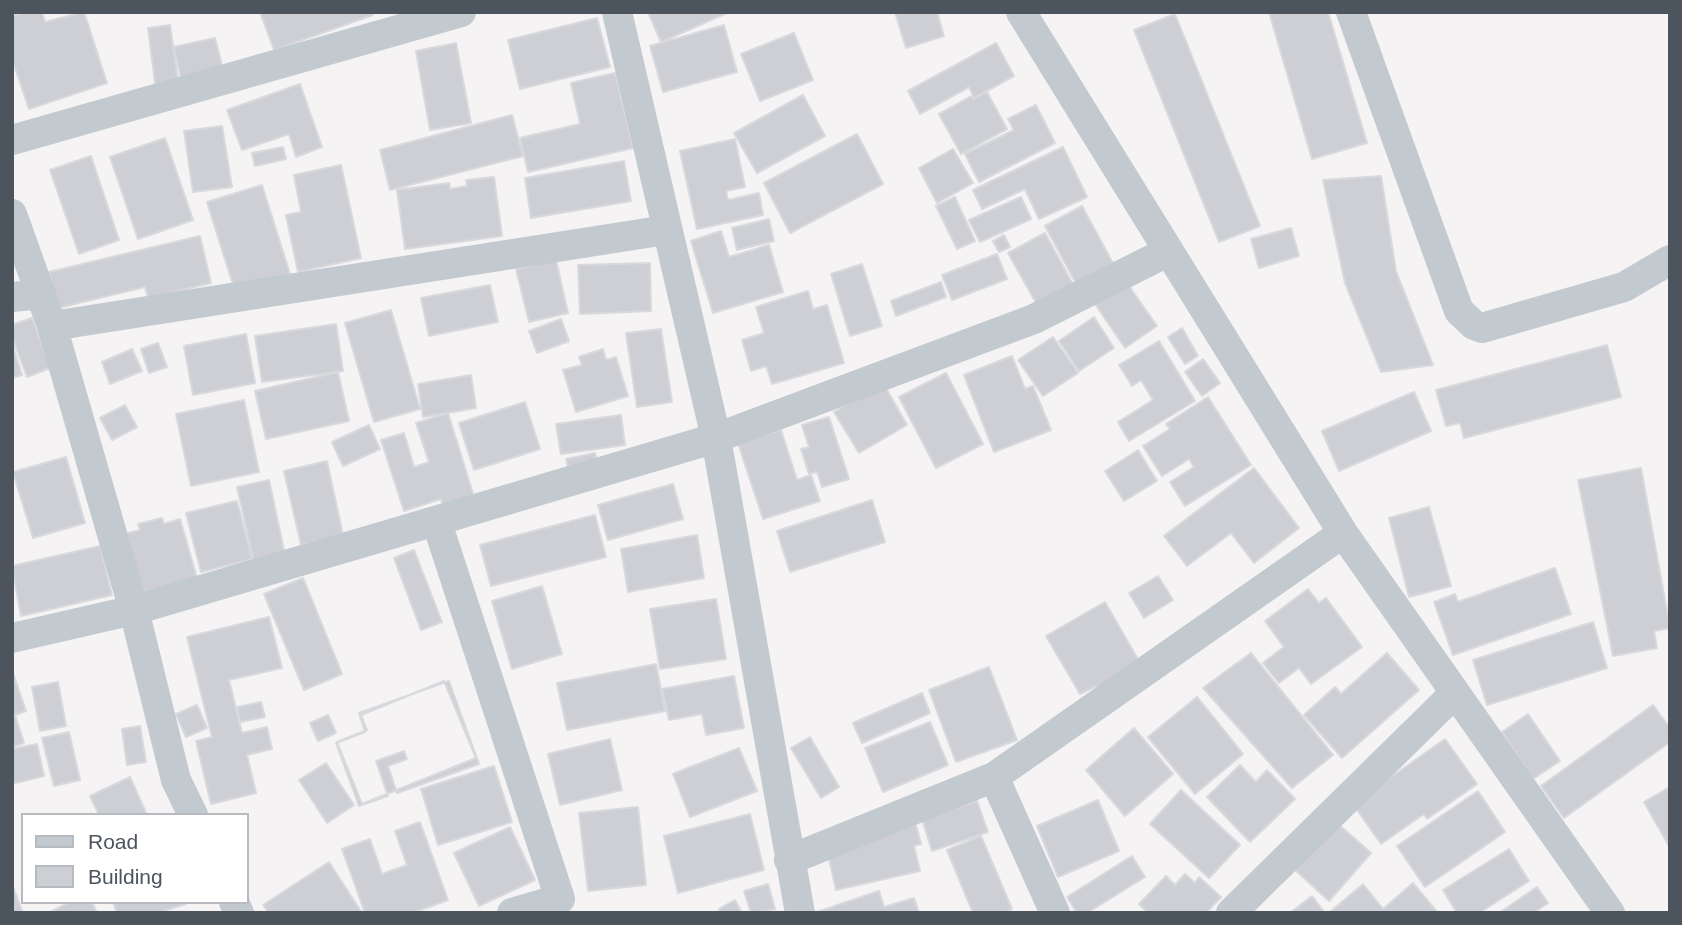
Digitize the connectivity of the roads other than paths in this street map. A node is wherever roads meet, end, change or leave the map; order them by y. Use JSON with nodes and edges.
{"nodes":[{"id":1,"x":461,"y":12,"type":"edge"},
{"id":2,"x":617,"y":12,"type":"edge"},
{"id":3,"x":1021,"y":12,"type":"edge"},
{"id":4,"x":1351,"y":12,"type":"edge"},
{"id":5,"x":12,"y":140,"type":"edge"},
{"id":6,"x":12,"y":214,"type":"edge"},
{"id":7,"x":666,"y":230,"type":"junction"},
{"id":8,"x":1169,"y":251,"type":"junction"},
{"id":9,"x":1670,"y":260,"type":"edge"},
{"id":10,"x":27,"y":296,"type":"edge"},
{"id":11,"x":52,"y":326,"type":"junction"},
{"id":12,"x":716,"y":438,"type":"junction"},
{"id":13,"x":437,"y":523,"type":"junction"},
{"id":14,"x":1343,"y":533,"type":"junction"},
{"id":15,"x":134,"y":610,"type":"junction"},
{"id":16,"x":12,"y":638,"type":"edge"},
{"id":17,"x":1455,"y":693,"type":"junction"},
{"id":18,"x":994,"y":777,"type":"junction"},
{"id":19,"x":191,"y":813,"type":"edge"},
{"id":20,"x":789,"y":860,"type":"junction"},
{"id":21,"x":562,"y":906,"type":"edge"},
{"id":22,"x":512,"y":913,"type":"edge"},
{"id":23,"x":800,"y":913,"type":"edge"},
{"id":24,"x":1055,"y":913,"type":"edge"},
{"id":25,"x":1231,"y":913,"type":"edge"},
{"id":26,"x":1610,"y":913,"type":"edge"}],
"edges":[{"from":1,"to":5,"type":"street"},
{"from":2,"to":7,"type":"street"},
{"from":3,"to":8,"type":"street"},
{"from":4,"to":9,"type":"street"},
{"from":6,"to":10,"type":"street"},
{"from":7,"to":11,"type":"street"},
{"from":7,"to":12,"type":"street"},
{"from":8,"to":12,"type":"street"},
{"from":8,"to":14,"type":"street"},
{"from":10,"to":11,"type":"street"},
{"from":11,"to":15,"type":"street"},
{"from":12,"to":13,"type":"street"},
{"from":12,"to":20,"type":"street"},
{"from":13,"to":15,"type":"street"},
{"from":13,"to":21,"type":"street"},
{"from":14,"to":17,"type":"street"},
{"from":14,"to":18,"type":"street"},
{"from":15,"to":16,"type":"street"},
{"from":15,"to":19,"type":"street"},
{"from":17,"to":25,"type":"street"},
{"from":17,"to":26,"type":"street"},
{"from":18,"to":20,"type":"street"},
{"from":18,"to":24,"type":"street"},
{"from":20,"to":23,"type":"street"},
{"from":21,"to":22,"type":"street"}]}
